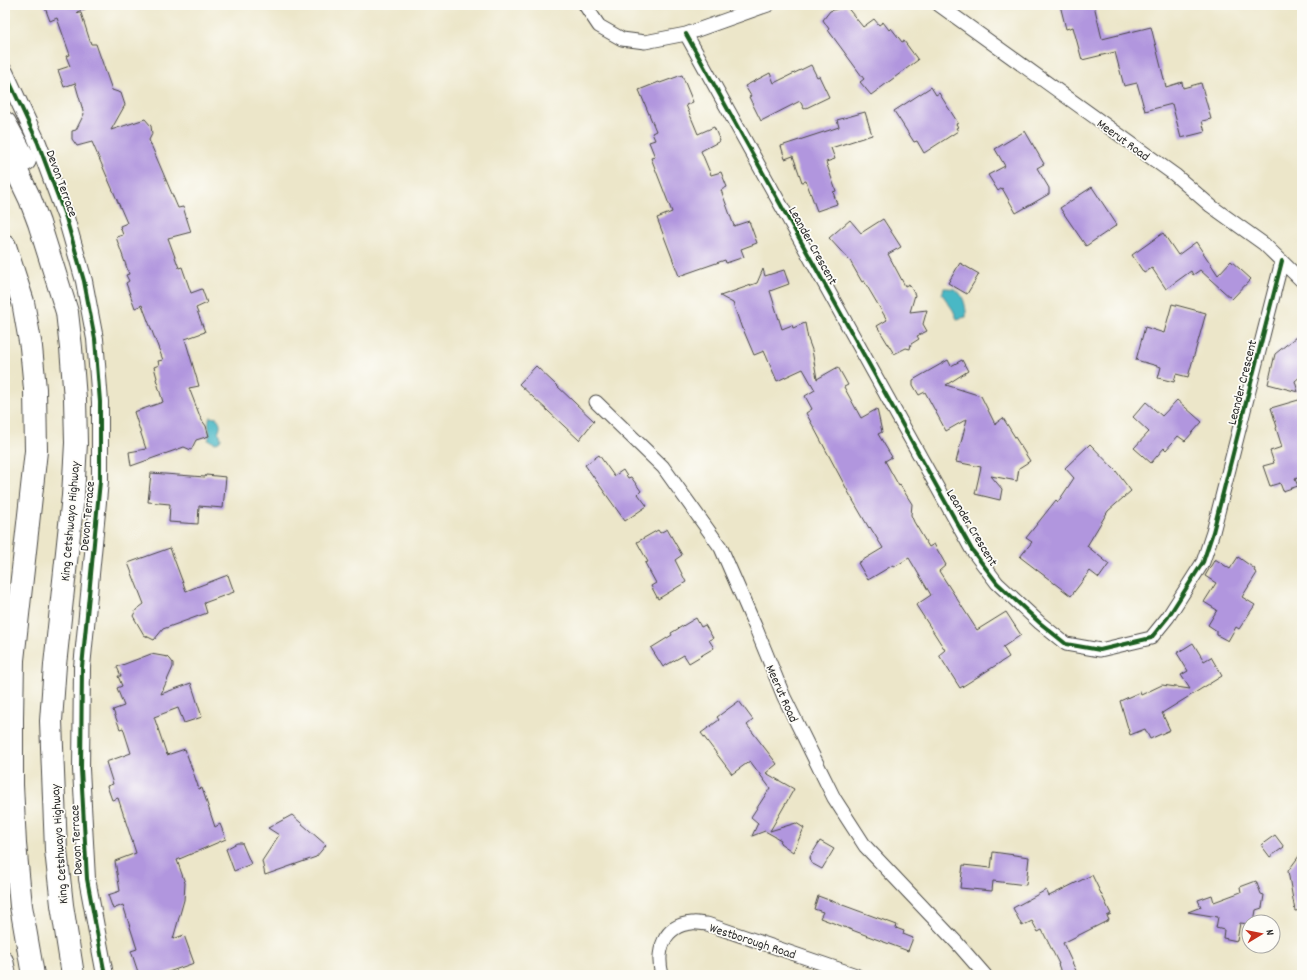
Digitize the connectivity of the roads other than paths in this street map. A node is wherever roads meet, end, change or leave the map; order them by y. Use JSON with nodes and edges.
{"nodes":[{"id":1,"x":585,"y":5,"type":"edge"},
{"id":2,"x":768,"y":5,"type":"edge"},
{"id":3,"x":939,"y":5,"type":"edge"},
{"id":4,"x":686,"y":34,"type":"junction"},
{"id":5,"x":5,"y":72,"type":"edge"},
{"id":6,"x":5,"y":123,"type":"edge"},
{"id":7,"x":5,"y":149,"type":"edge"},
{"id":8,"x":5,"y":246,"type":"edge"},
{"id":9,"x":1282,"y":261,"type":"junction"},
{"id":10,"x":1302,"y":281,"type":"edge"},
{"id":11,"x":62,"y":295,"type":"junction"},
{"id":12,"x":596,"y":402,"type":"dead end"},
{"id":13,"x":5,"y":960,"type":"edge"},
{"id":14,"x":8,"y":975,"type":"edge"},
{"id":15,"x":33,"y":975,"type":"edge"},
{"id":16,"x":74,"y":975,"type":"edge"},
{"id":17,"x":105,"y":975,"type":"edge"},
{"id":18,"x":662,"y":975,"type":"edge"},
{"id":19,"x":856,"y":975,"type":"edge"},
{"id":20,"x":985,"y":975,"type":"edge"}],
"edges":[{"from":1,"to":4,"type":"street"},
{"from":2,"to":4,"type":"street"},
{"from":3,"to":9,"type":"street","name":"Meerut Road"},
{"from":4,"to":9,"type":"street","name":"Leander Crescent"},
{"from":5,"to":17,"type":"street","name":"Devon Terrace"},
{"from":6,"to":11,"type":"highway"},
{"from":7,"to":11,"type":"highway","name":"King Cetshwayo Highway"},
{"from":8,"to":15,"type":"highway"},
{"from":9,"to":10,"type":"street","name":"Meerut Road"},
{"from":11,"to":16,"type":"highway","name":"King Cetshwayo Highway"},
{"from":12,"to":20,"type":"street","name":"Meerut Road"},
{"from":13,"to":14,"type":"street"},
{"from":18,"to":19,"type":"street","name":"Westborough Road"}]}
